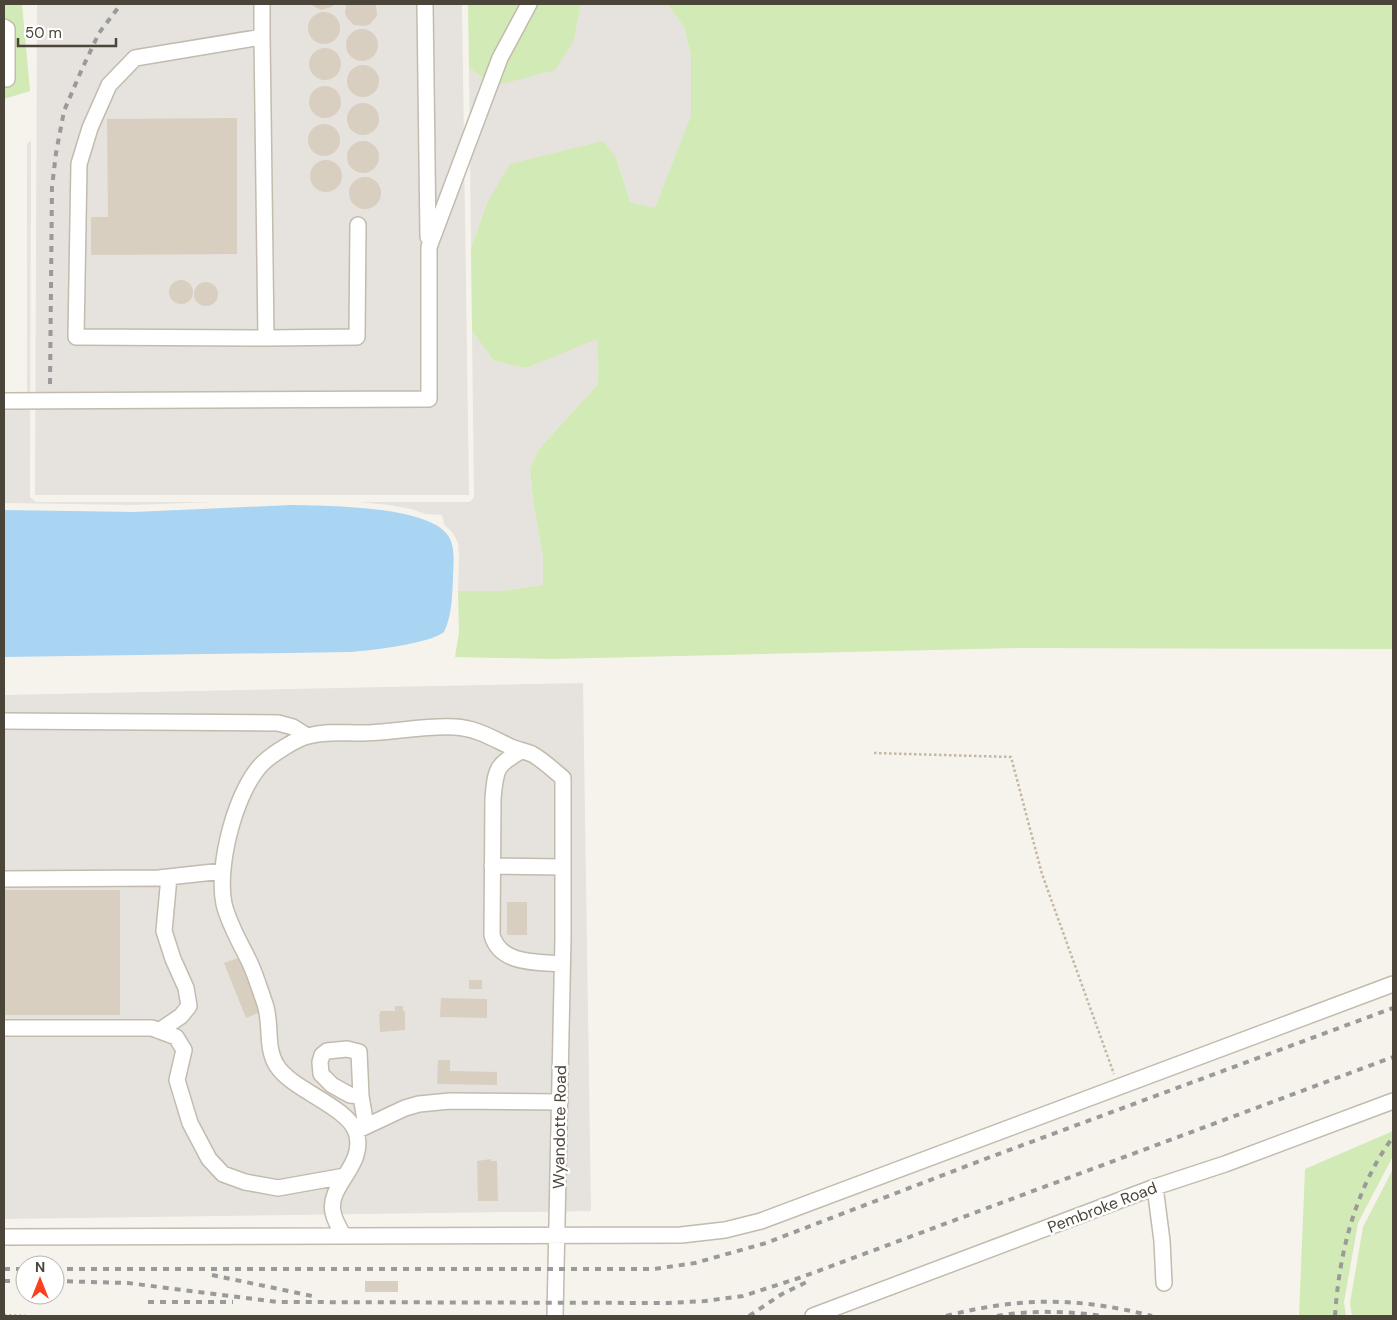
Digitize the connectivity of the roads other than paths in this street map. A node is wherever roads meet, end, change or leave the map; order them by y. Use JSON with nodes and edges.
{"nodes":[{"id":1,"x":262,"y":4,"type":"edge"},
{"id":2,"x":425,"y":4,"type":"edge"},
{"id":3,"x":529,"y":4,"type":"edge"},
{"id":4,"x":4,"y":27,"type":"edge"},
{"id":5,"x":262,"y":37,"type":"junction"},
{"id":6,"x":7,"y":79,"type":"dead end"},
{"id":7,"x":358,"y":224,"type":"dead end"},
{"id":8,"x":428,"y":247,"type":"junction"},
{"id":9,"x":266,"y":338,"type":"junction"},
{"id":10,"x":4,"y":401,"type":"edge"},
{"id":11,"x":4,"y":721,"type":"edge"},
{"id":12,"x":307,"y":736,"type":"junction"},
{"id":13,"x":521,"y":750,"type":"junction"},
{"id":14,"x":492,"y":866,"type":"junction"},
{"id":15,"x":563,"y":867,"type":"junction"},
{"id":16,"x":223,"y":871,"type":"junction"},
{"id":17,"x":169,"y":877,"type":"junction"},
{"id":18,"x":4,"y":879,"type":"edge"},
{"id":19,"x":562,"y":964,"type":"junction"},
{"id":20,"x":1393,"y":984,"type":"edge"},
{"id":21,"x":4,"y":1028,"type":"edge"},
{"id":22,"x":159,"y":1031,"type":"junction"},
{"id":23,"x":361,"y":1096,"type":"dead end"},
{"id":24,"x":1393,"y":1101,"type":"edge"},
{"id":25,"x":560,"y":1102,"type":"junction"},
{"id":26,"x":361,"y":1129,"type":"junction"},
{"id":27,"x":345,"y":1176,"type":"junction"},
{"id":28,"x":1155,"y":1187,"type":"junction"},
{"id":29,"x":558,"y":1234,"type":"junction"},
{"id":30,"x":343,"y":1236,"type":"junction"},
{"id":31,"x":4,"y":1237,"type":"edge"},
{"id":32,"x":1164,"y":1283,"type":"dead end"},
{"id":33,"x":555,"y":1316,"type":"edge"},
{"id":34,"x":813,"y":1316,"type":"edge"}],
"edges":[{"from":1,"to":5,"type":"street"},
{"from":2,"to":8,"type":"street"},
{"from":3,"to":8,"type":"street"},
{"from":4,"to":6,"type":"street"},
{"from":5,"to":9,"type":"street"},
{"from":5,"to":9,"type":"street"},
{"from":7,"to":9,"type":"street"},
{"from":8,"to":10,"type":"street"},
{"from":11,"to":12,"type":"street"},
{"from":12,"to":13,"type":"street"},
{"from":12,"to":16,"type":"street"},
{"from":13,"to":14,"type":"street"},
{"from":13,"to":15,"type":"street","name":"Wyandotte Road"},
{"from":14,"to":15,"type":"street"},
{"from":14,"to":19,"type":"street"},
{"from":15,"to":19,"type":"street","name":"Wyandotte Road"},
{"from":16,"to":17,"type":"street"},
{"from":16,"to":26,"type":"street"},
{"from":17,"to":18,"type":"street"},
{"from":17,"to":22,"type":"street"},
{"from":19,"to":25,"type":"street","name":"Wyandotte Road"},
{"from":20,"to":29,"type":"street"},
{"from":21,"to":22,"type":"street"},
{"from":22,"to":27,"type":"street"},
{"from":23,"to":26,"type":"street"},
{"from":24,"to":28,"type":"street","name":"Pembroke Road"},
{"from":25,"to":26,"type":"street"},
{"from":25,"to":29,"type":"street","name":"Wyandotte Road"},
{"from":26,"to":27,"type":"street"},
{"from":27,"to":30,"type":"street"},
{"from":28,"to":32,"type":"street"},
{"from":28,"to":34,"type":"street","name":"Pembroke Road"},
{"from":29,"to":30,"type":"street"},
{"from":29,"to":33,"type":"street","name":"Wyandotte Road"},
{"from":30,"to":31,"type":"street"}]}
